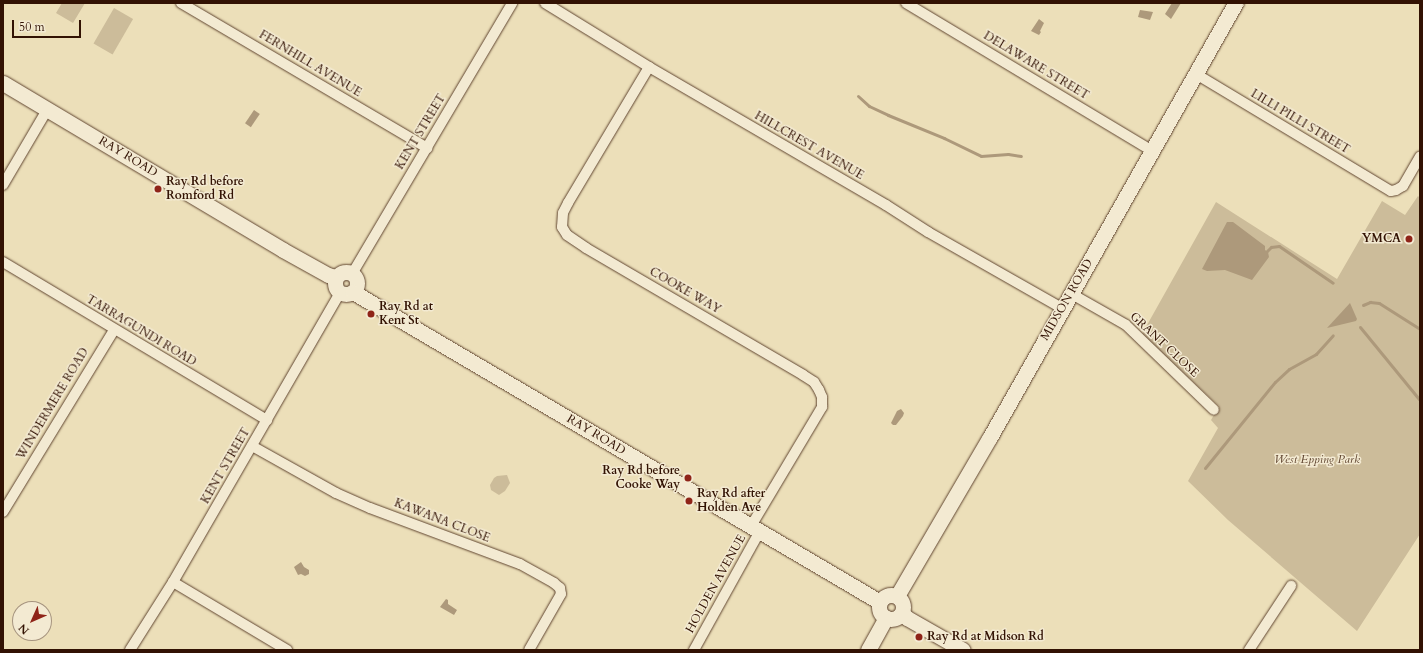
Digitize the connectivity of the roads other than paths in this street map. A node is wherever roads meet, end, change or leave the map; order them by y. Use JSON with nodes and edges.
{"nodes":[{"id":1,"x":181,"y":3,"type":"edge"},
{"id":2,"x":512,"y":3,"type":"edge"},
{"id":3,"x":545,"y":3,"type":"edge"},
{"id":4,"x":906,"y":3,"type":"edge"},
{"id":5,"x":1236,"y":3,"type":"edge"},
{"id":6,"x":918,"y":6,"type":"edge"},
{"id":7,"x":649,"y":67,"type":"junction"},
{"id":8,"x":1196,"y":74,"type":"junction"},
{"id":9,"x":3,"y":83,"type":"edge"},
{"id":10,"x":47,"y":110,"type":"junction"},
{"id":11,"x":427,"y":148,"type":"junction"},
{"id":12,"x":1152,"y":151,"type":"junction"},
{"id":13,"x":1420,"y":156,"type":"edge"},
{"id":14,"x":3,"y":185,"type":"edge"},
{"id":15,"x":3,"y":262,"type":"edge"},
{"id":16,"x":352,"y":274,"type":"junction"},
{"id":17,"x":336,"y":277,"type":"junction"},
{"id":18,"x":347,"y":293,"type":"junction"},
{"id":19,"x":1070,"y":293,"type":"junction"},
{"id":20,"x":1062,"y":308,"type":"junction"},
{"id":21,"x":114,"y":330,"type":"junction"},
{"id":22,"x":1214,"y":410,"type":"dead end"},
{"id":23,"x":267,"y":420,"type":"junction"},
{"id":24,"x":252,"y":446,"type":"junction"},
{"id":25,"x":3,"y":512,"type":"edge"},
{"id":26,"x":756,"y":529,"type":"junction"},
{"id":27,"x":173,"y":582,"type":"junction"},
{"id":28,"x":1291,"y":586,"type":"dead end"},
{"id":29,"x":897,"y":596,"type":"junction"},
{"id":30,"x":880,"y":602,"type":"junction"},
{"id":31,"x":902,"y":613,"type":"junction"},
{"id":32,"x":886,"y":618,"type":"junction"},
{"id":33,"x":130,"y":650,"type":"edge"},
{"id":34,"x":287,"y":650,"type":"edge"},
{"id":35,"x":529,"y":650,"type":"edge"},
{"id":36,"x":694,"y":650,"type":"edge"},
{"id":37,"x":868,"y":650,"type":"edge"},
{"id":38,"x":963,"y":650,"type":"edge"},
{"id":39,"x":1249,"y":650,"type":"edge"}],
"edges":[{"from":1,"to":11,"type":"street","name":"FERNHILL AVENUE"},
{"from":2,"to":11,"type":"street","name":"KENT STREET"},
{"from":3,"to":7,"type":"street","name":"HILLCREST AVENUE"},
{"from":4,"to":6,"type":"street","name":"DELAWARE STREET"},
{"from":5,"to":8,"type":"street","name":"MIDSON ROAD"},
{"from":6,"to":12,"type":"street","name":"DELAWARE STREET"},
{"from":7,"to":20,"type":"street","name":"HILLCREST AVENUE"},
{"from":7,"to":26,"type":"street","name":"COOKE WAY"},
{"from":8,"to":12,"type":"street","name":"MIDSON ROAD"},
{"from":8,"to":13,"type":"street","name":"LILLI PILLI STREET"},
{"from":9,"to":10,"type":"street","name":"RAY ROAD"},
{"from":10,"to":14,"type":"street"},
{"from":10,"to":17,"type":"street","name":"RAY ROAD"},
{"from":11,"to":16,"type":"street","name":"KENT STREET"},
{"from":12,"to":19,"type":"street","name":"MIDSON ROAD"},
{"from":15,"to":21,"type":"street","name":"TARRAGUNDI ROAD"},
{"from":16,"to":17,"type":"street"},
{"from":16,"to":18,"type":"street"},
{"from":17,"to":18,"type":"street"},
{"from":18,"to":23,"type":"street","name":"KENT STREET"},
{"from":18,"to":26,"type":"street","name":"RAY ROAD"},
{"from":19,"to":20,"type":"street","name":"MIDSON ROAD"},
{"from":19,"to":22,"type":"street","name":"GRANT CLOSE"},
{"from":20,"to":29,"type":"street","name":"MIDSON ROAD"},
{"from":21,"to":23,"type":"street","name":"TARRAGUNDI ROAD"},
{"from":21,"to":25,"type":"street","name":"WINDERMERE ROAD"},
{"from":23,"to":24,"type":"street","name":"KENT STREET"},
{"from":24,"to":27,"type":"street","name":"KENT STREET"},
{"from":24,"to":35,"type":"street","name":"KAWANA CLOSE"},
{"from":26,"to":30,"type":"street","name":"RAY ROAD"},
{"from":26,"to":36,"type":"street","name":"HOLDEN AVENUE"},
{"from":27,"to":33,"type":"street","name":"KENT STREET"},
{"from":27,"to":34,"type":"street"},
{"from":28,"to":39,"type":"street"},
{"from":29,"to":30,"type":"street"},
{"from":29,"to":31,"type":"street"},
{"from":30,"to":32,"type":"street"},
{"from":31,"to":32,"type":"street"},
{"from":31,"to":38,"type":"street"},
{"from":32,"to":37,"type":"street"}]}
